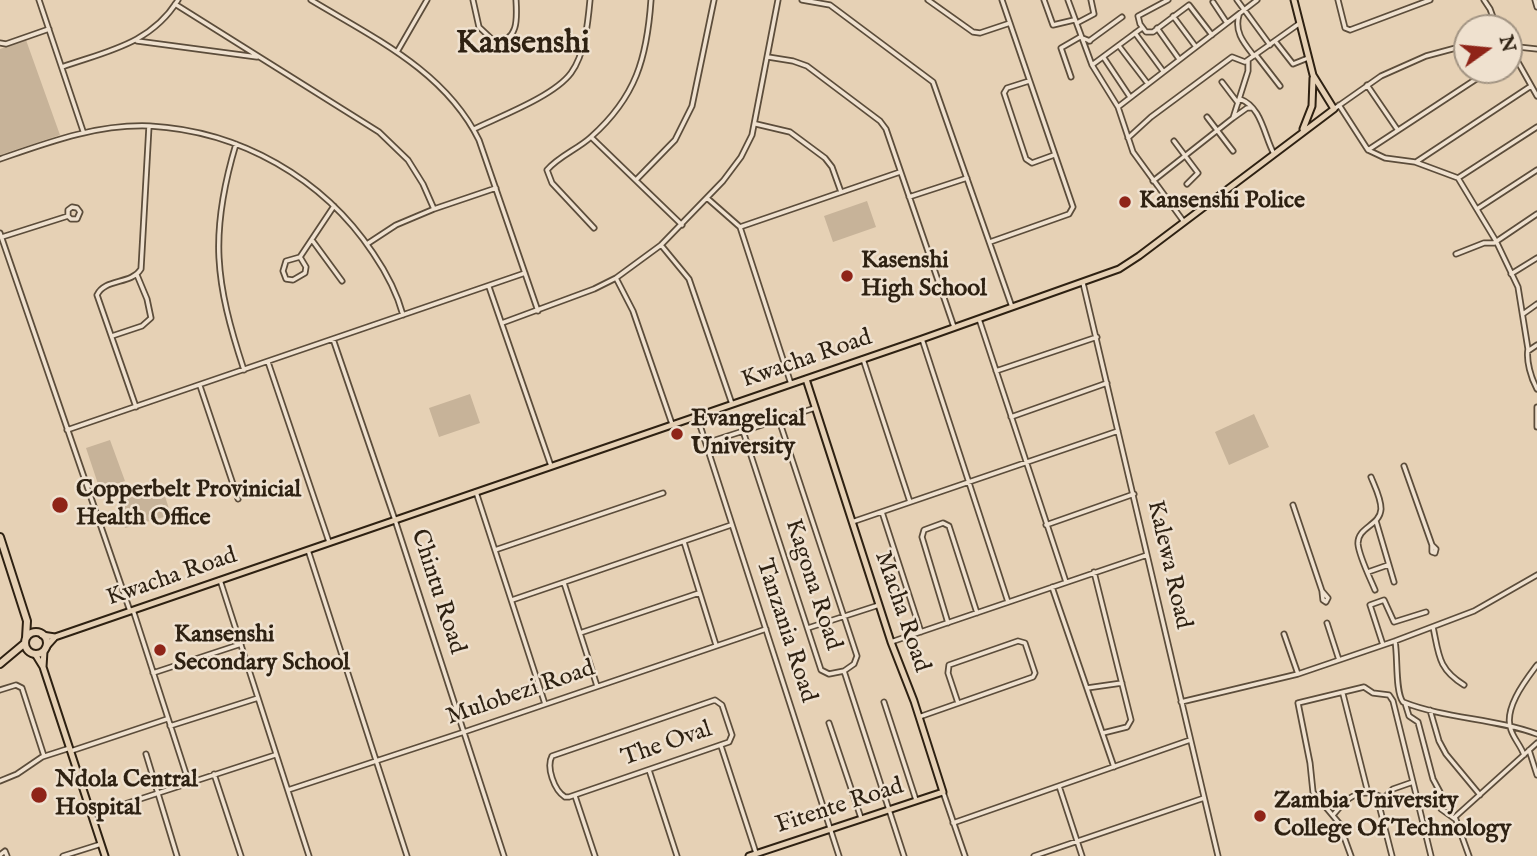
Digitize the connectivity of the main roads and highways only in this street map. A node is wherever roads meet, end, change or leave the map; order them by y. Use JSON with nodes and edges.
{"nodes":[{"id":1,"x":1294,"y":0,"type":"edge"},
{"id":2,"x":1313,"y":75,"type":"junction"},
{"id":3,"x":1300,"y":135,"type":"junction"},
{"id":4,"x":806,"y":379,"type":"junction"},
{"id":5,"x":0,"y":537,"type":"edge"},
{"id":6,"x":27,"y":621,"type":"junction"},
{"id":7,"x":40,"y":634,"type":"junction"},
{"id":8,"x":54,"y":637,"type":"junction"},
{"id":9,"x":25,"y":640,"type":"junction"},
{"id":10,"x":45,"y":649,"type":"junction"},
{"id":11,"x":32,"y":654,"type":"junction"},
{"id":12,"x":11,"y":656,"type":"junction"},
{"id":13,"x":0,"y":664,"type":"edge"},
{"id":14,"x":43,"y":667,"type":"junction"},
{"id":15,"x":943,"y":792,"type":"joint"},
{"id":16,"x":105,"y":856,"type":"edge"},
{"id":17,"x":748,"y":856,"type":"edge"}],
"edges":[{"from":1,"to":2,"type":"main road"},
{"from":2,"to":3,"type":"main road"},
{"from":2,"to":3,"type":"main road","name":"Kwacha Road"},
{"from":3,"to":4,"type":"main road","name":"Kwacha Road"},
{"from":4,"to":8,"type":"main road","name":"Kwacha Road"},
{"from":4,"to":15,"type":"main road","name":"Macha Road"},
{"from":5,"to":6,"type":"highway"},
{"from":6,"to":7,"type":"highway"},
{"from":6,"to":9,"type":"highway"},
{"from":7,"to":8,"type":"main road"},
{"from":7,"to":9,"type":"highway"},
{"from":7,"to":10,"type":"highway"},
{"from":8,"to":10,"type":"main road"},
{"from":9,"to":11,"type":"highway"},
{"from":9,"to":12,"type":"highway"},
{"from":10,"to":11,"type":"highway"},
{"from":10,"to":14,"type":"main road"},
{"from":11,"to":12,"type":"highway"},
{"from":11,"to":14,"type":"main road"},
{"from":12,"to":13,"type":"highway"},
{"from":14,"to":16,"type":"main road"},
{"from":15,"to":17,"type":"main road","name":"Fitente Road"}]}
